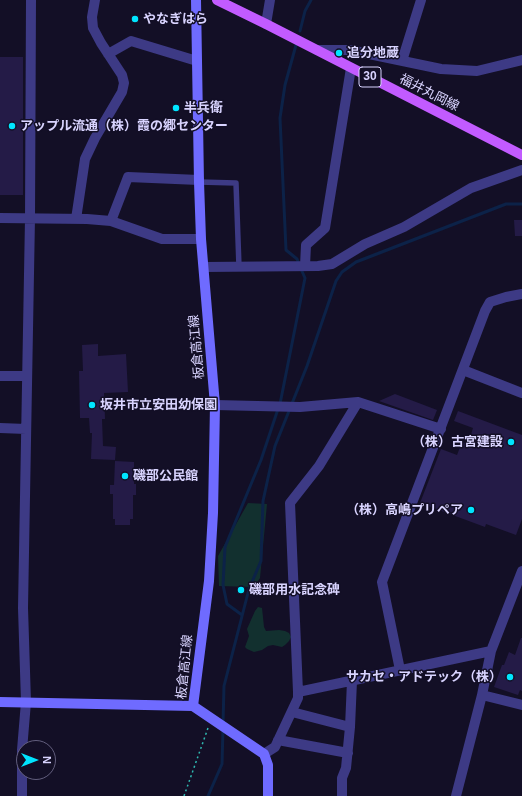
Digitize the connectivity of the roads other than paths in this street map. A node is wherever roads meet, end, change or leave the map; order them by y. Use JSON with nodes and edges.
{"nodes":[{"id":1,"x":32,"y":0,"type":"edge"},
{"id":2,"x":95,"y":0,"type":"edge"},
{"id":3,"x":196,"y":0,"type":"edge"},
{"id":4,"x":217,"y":0,"type":"edge"},
{"id":5,"x":270,"y":0,"type":"edge"},
{"id":6,"x":421,"y":0,"type":"edge"},
{"id":7,"x":266,"y":24,"type":"junction"},
{"id":8,"x":317,"y":50,"type":"junction"},
{"id":9,"x":108,"y":54,"type":"junction"},
{"id":10,"x":522,"y":60,"type":"edge"},
{"id":11,"x":197,"y":61,"type":"junction"},
{"id":12,"x":402,"y":61,"type":"junction"},
{"id":13,"x":351,"y":68,"type":"junction"},
{"id":14,"x":522,"y":155,"type":"edge"},
{"id":15,"x":522,"y":170,"type":"edge"},
{"id":16,"x":199,"y":181,"type":"junction"},
{"id":17,"x":0,"y":218,"type":"edge"},
{"id":18,"x":30,"y":218,"type":"junction"},
{"id":19,"x":76,"y":219,"type":"junction"},
{"id":20,"x":110,"y":221,"type":"junction"},
{"id":21,"x":201,"y":239,"type":"junction"},
{"id":22,"x":305,"y":266,"type":"junction"},
{"id":23,"x":204,"y":267,"type":"junction"},
{"id":24,"x":239,"y":267,"type":"junction"},
{"id":25,"x":522,"y":294,"type":"edge"},
{"id":26,"x":463,"y":370,"type":"junction"},
{"id":27,"x":0,"y":376,"type":"edge"},
{"id":28,"x":27,"y":376,"type":"junction"},
{"id":29,"x":522,"y":393,"type":"edge"},
{"id":30,"x":358,"y":402,"type":"junction"},
{"id":31,"x":215,"y":405,"type":"junction"},
{"id":32,"x":0,"y":428,"type":"edge"},
{"id":33,"x":26,"y":429,"type":"junction"},
{"id":34,"x":441,"y":429,"type":"junction"},
{"id":35,"x":522,"y":571,"type":"edge"},
{"id":36,"x":519,"y":588,"type":"edge"},
{"id":37,"x":491,"y":650,"type":"junction"},
{"id":38,"x":400,"y":670,"type":"junction"},
{"id":39,"x":352,"y":681,"type":"junction"},
{"id":40,"x":298,"y":692,"type":"junction"},
{"id":41,"x":482,"y":695,"type":"junction"},
{"id":42,"x":0,"y":702,"type":"edge"},
{"id":43,"x":26,"y":702,"type":"junction"},
{"id":44,"x":522,"y":705,"type":"edge"},
{"id":45,"x":193,"y":706,"type":"junction"},
{"id":46,"x":292,"y":712,"type":"junction"},
{"id":47,"x":350,"y":727,"type":"junction"},
{"id":48,"x":278,"y":740,"type":"junction"},
{"id":49,"x":348,"y":753,"type":"junction"},
{"id":50,"x":264,"y":754,"type":"junction"},
{"id":51,"x":22,"y":796,"type":"edge"},
{"id":52,"x":268,"y":796,"type":"edge"},
{"id":53,"x":342,"y":796,"type":"edge"},
{"id":54,"x":456,"y":796,"type":"edge"}],
"edges":[{"from":1,"to":18,"type":"street"},
{"from":2,"to":9,"type":"street"},
{"from":3,"to":11,"type":"main road","name":"板倉高江線"},
{"from":4,"to":7,"type":"main road","name":"福井丸岡線","number":"30"},
{"from":5,"to":7,"type":"street"},
{"from":6,"to":12,"type":"street"},
{"from":7,"to":8,"type":"main road","name":"福井丸岡線","number":"30"},
{"from":8,"to":12,"type":"street"},
{"from":8,"to":13,"type":"main road","name":"福井丸岡線","number":"30"},
{"from":9,"to":11,"type":"street"},
{"from":9,"to":19,"type":"street"},
{"from":10,"to":12,"type":"street"},
{"from":11,"to":16,"type":"main road","name":"板倉高江線"},
{"from":13,"to":14,"type":"main road","name":"福井丸岡線","number":"30"},
{"from":13,"to":22,"type":"street"},
{"from":15,"to":22,"type":"street"},
{"from":16,"to":20,"type":"street"},
{"from":16,"to":21,"type":"main road","name":"板倉高江線"},
{"from":16,"to":24,"type":"lane"},
{"from":17,"to":18,"type":"street"},
{"from":18,"to":19,"type":"street"},
{"from":18,"to":28,"type":"street"},
{"from":19,"to":20,"type":"street"},
{"from":20,"to":21,"type":"street"},
{"from":21,"to":23,"type":"main road","name":"板倉高江線"},
{"from":22,"to":24,"type":"street"},
{"from":23,"to":24,"type":"street"},
{"from":23,"to":31,"type":"main road","name":"板倉高江線"},
{"from":25,"to":26,"type":"street"},
{"from":26,"to":29,"type":"street"},
{"from":26,"to":34,"type":"street"},
{"from":27,"to":28,"type":"street"},
{"from":28,"to":33,"type":"street"},
{"from":30,"to":31,"type":"street"},
{"from":30,"to":34,"type":"street"},
{"from":30,"to":40,"type":"street"},
{"from":31,"to":45,"type":"main road","name":"板倉高江線"},
{"from":32,"to":33,"type":"street"},
{"from":33,"to":43,"type":"street"},
{"from":34,"to":38,"type":"street"},
{"from":35,"to":36,"type":"street"},
{"from":36,"to":37,"type":"street"},
{"from":37,"to":38,"type":"street"},
{"from":37,"to":41,"type":"street"},
{"from":38,"to":39,"type":"street"},
{"from":39,"to":40,"type":"street"},
{"from":39,"to":47,"type":"street"},
{"from":40,"to":46,"type":"street"},
{"from":41,"to":44,"type":"street"},
{"from":41,"to":54,"type":"street"},
{"from":42,"to":43,"type":"main road"},
{"from":43,"to":45,"type":"main road"},
{"from":43,"to":51,"type":"street"},
{"from":45,"to":50,"type":"main road","name":"板倉高江線"},
{"from":46,"to":47,"type":"street"},
{"from":46,"to":48,"type":"street"},
{"from":47,"to":49,"type":"street"},
{"from":48,"to":49,"type":"street"},
{"from":48,"to":50,"type":"street"},
{"from":49,"to":53,"type":"street"},
{"from":50,"to":52,"type":"main road"}]}
